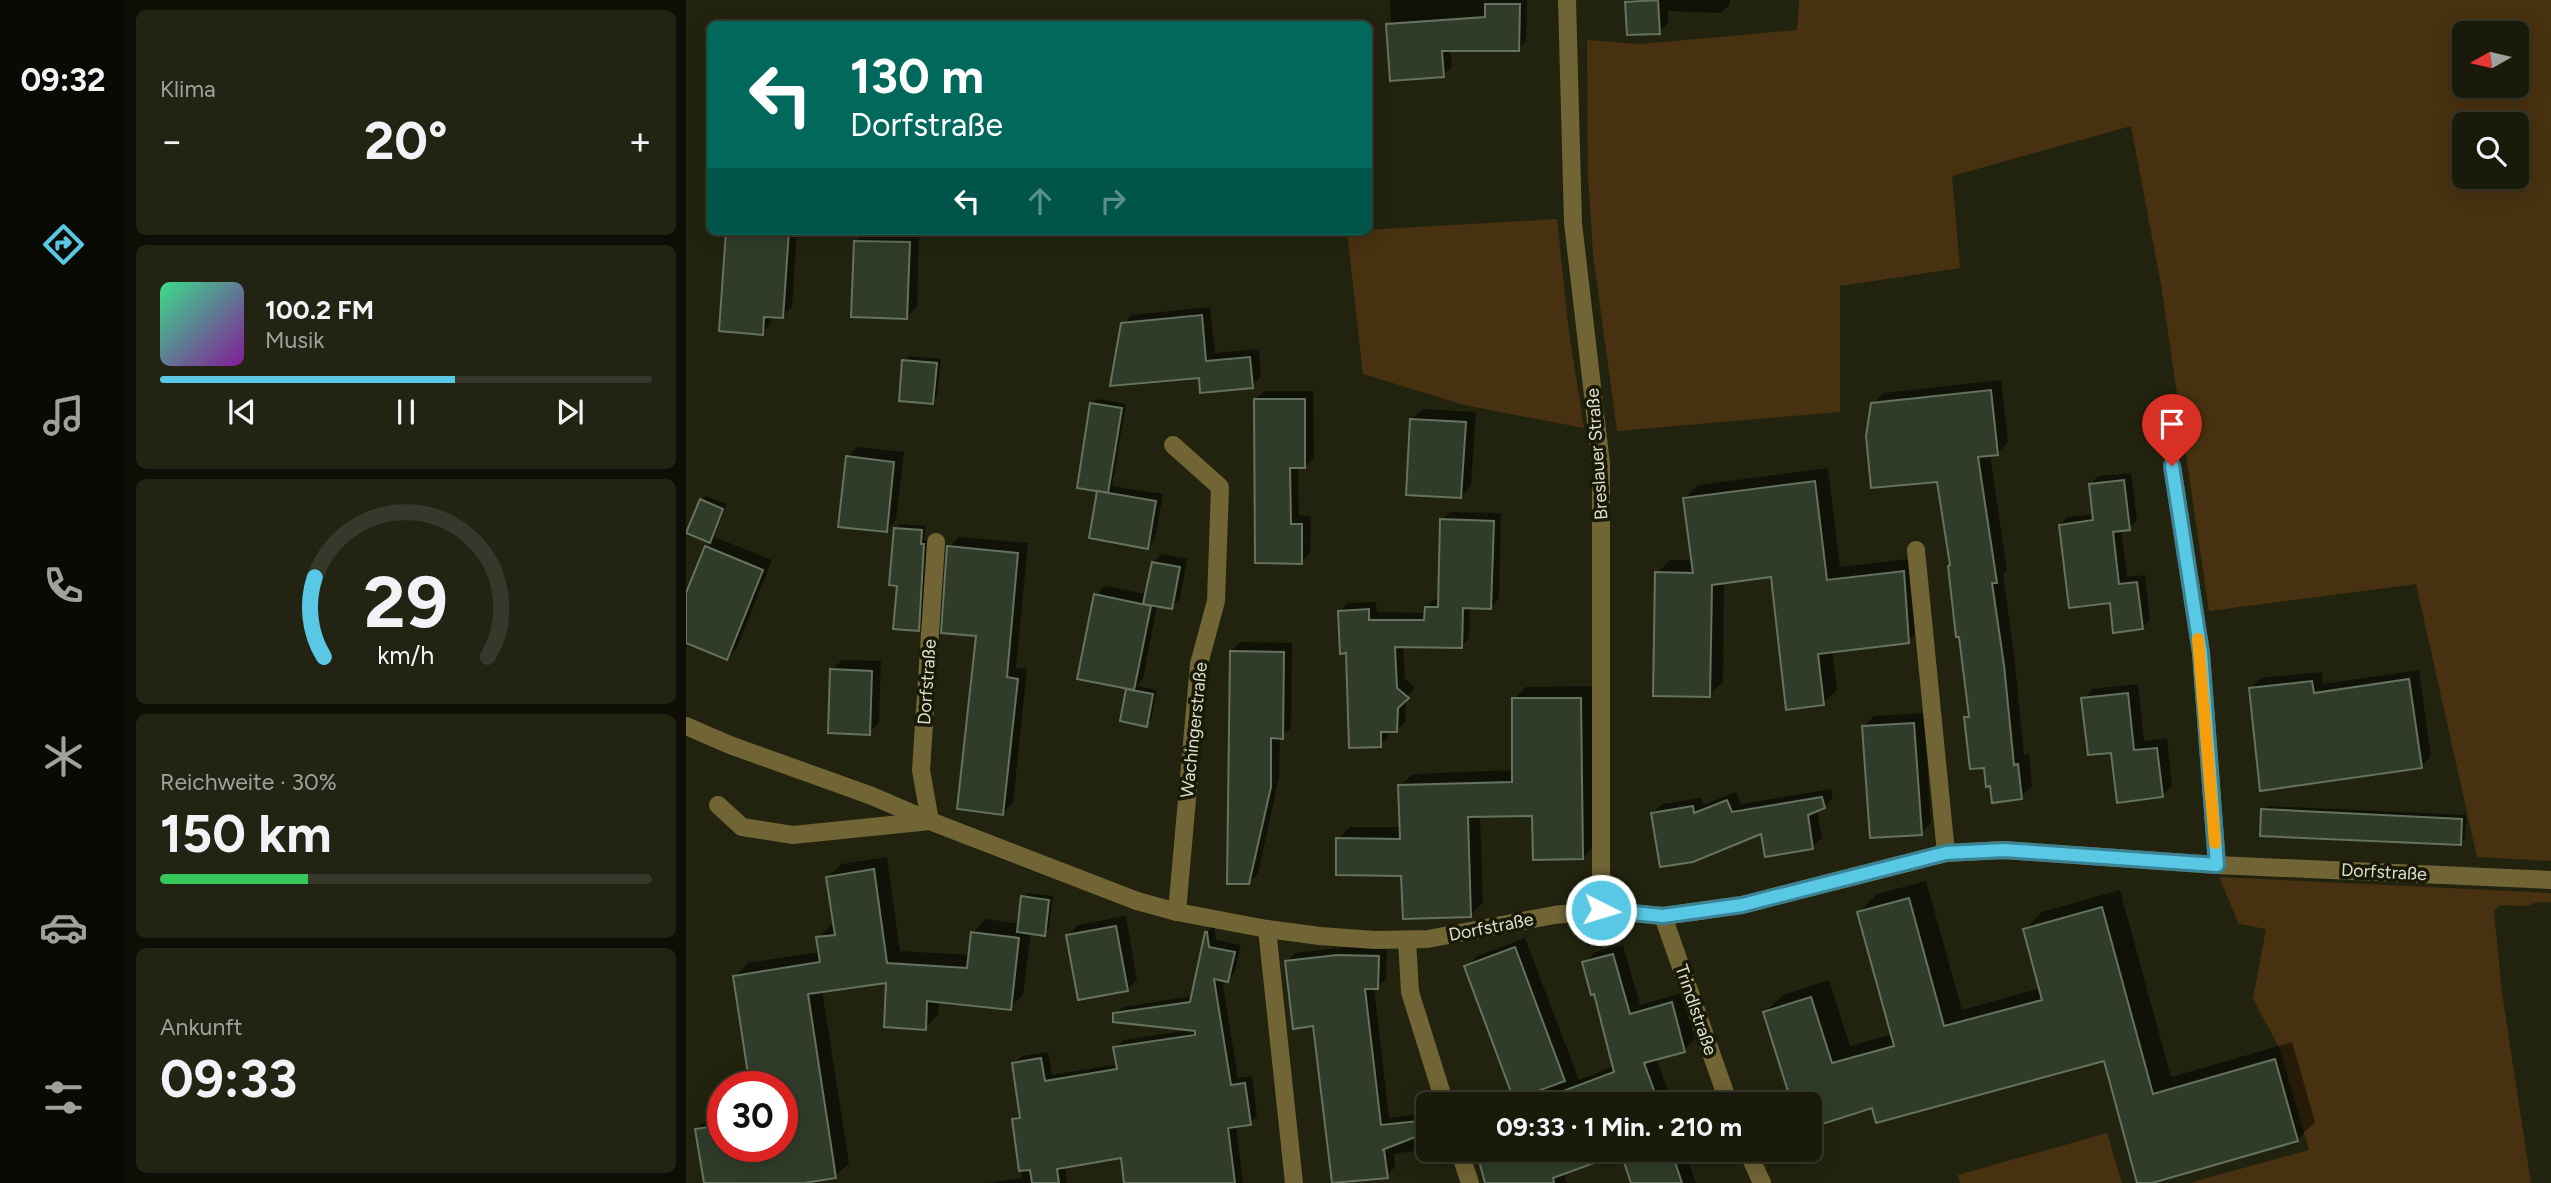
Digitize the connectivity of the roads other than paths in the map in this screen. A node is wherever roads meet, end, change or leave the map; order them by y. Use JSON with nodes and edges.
{"nodes":[{"id":1,"x":1567,"y":0,"type":"edge"},
{"id":2,"x":1173,"y":444,"type":"dead end"},
{"id":3,"x":2172,"y":466,"type":"dead end"},
{"id":4,"x":936,"y":541,"type":"dead end"},
{"id":5,"x":1916,"y":550,"type":"dead end"},
{"id":6,"x":686,"y":726,"type":"edge"},
{"id":7,"x":718,"y":805,"type":"dead end"},
{"id":8,"x":930,"y":821,"type":"junction"},
{"id":9,"x":1946,"y":853,"type":"junction"},
{"id":10,"x":2217,"y":865,"type":"junction"},
{"id":11,"x":2551,"y":880,"type":"edge"},
{"id":12,"x":1601,"y":910,"type":"junction"},
{"id":13,"x":1177,"y":912,"type":"junction"},
{"id":14,"x":1663,"y":916,"type":"junction"},
{"id":15,"x":1267,"y":929,"type":"junction"},
{"id":16,"x":1407,"y":941,"type":"junction"},
{"id":17,"x":1441,"y":1092,"type":"edge"},
{"id":18,"x":1725,"y":1092,"type":"edge"},
{"id":19,"x":1463,"y":1162,"type":"edge"},
{"id":20,"x":1752,"y":1162,"type":"edge"},
{"id":21,"x":1294,"y":1183,"type":"edge"},
{"id":22,"x":1470,"y":1183,"type":"edge"},
{"id":23,"x":1762,"y":1183,"type":"edge"}],
"edges":[{"from":1,"to":12,"type":"street","name":"Breslauer Straße"},
{"from":2,"to":13,"type":"street","name":"Wachingerstraße"},
{"from":3,"to":10,"type":"street"},
{"from":4,"to":8,"type":"street","name":"Dorfstraße"},
{"from":5,"to":9,"type":"street"},
{"from":6,"to":8,"type":"street","name":"Dorfstraße"},
{"from":7,"to":8,"type":"street"},
{"from":8,"to":13,"type":"street","name":"Dorfstraße"},
{"from":9,"to":10,"type":"street","name":"Dorfstraße"},
{"from":9,"to":14,"type":"street","name":"Dorfstraße"},
{"from":10,"to":11,"type":"street","name":"Dorfstraße"},
{"from":12,"to":14,"type":"street","name":"Dorfstraße"},
{"from":12,"to":16,"type":"street","name":"Dorfstraße"},
{"from":13,"to":15,"type":"street","name":"Dorfstraße"},
{"from":14,"to":18,"type":"street","name":"Trindlstraße"},
{"from":15,"to":16,"type":"street","name":"Dorfstraße"},
{"from":15,"to":21,"type":"street"},
{"from":16,"to":17,"type":"street"},
{"from":19,"to":22,"type":"street"},
{"from":20,"to":23,"type":"street"}]}
